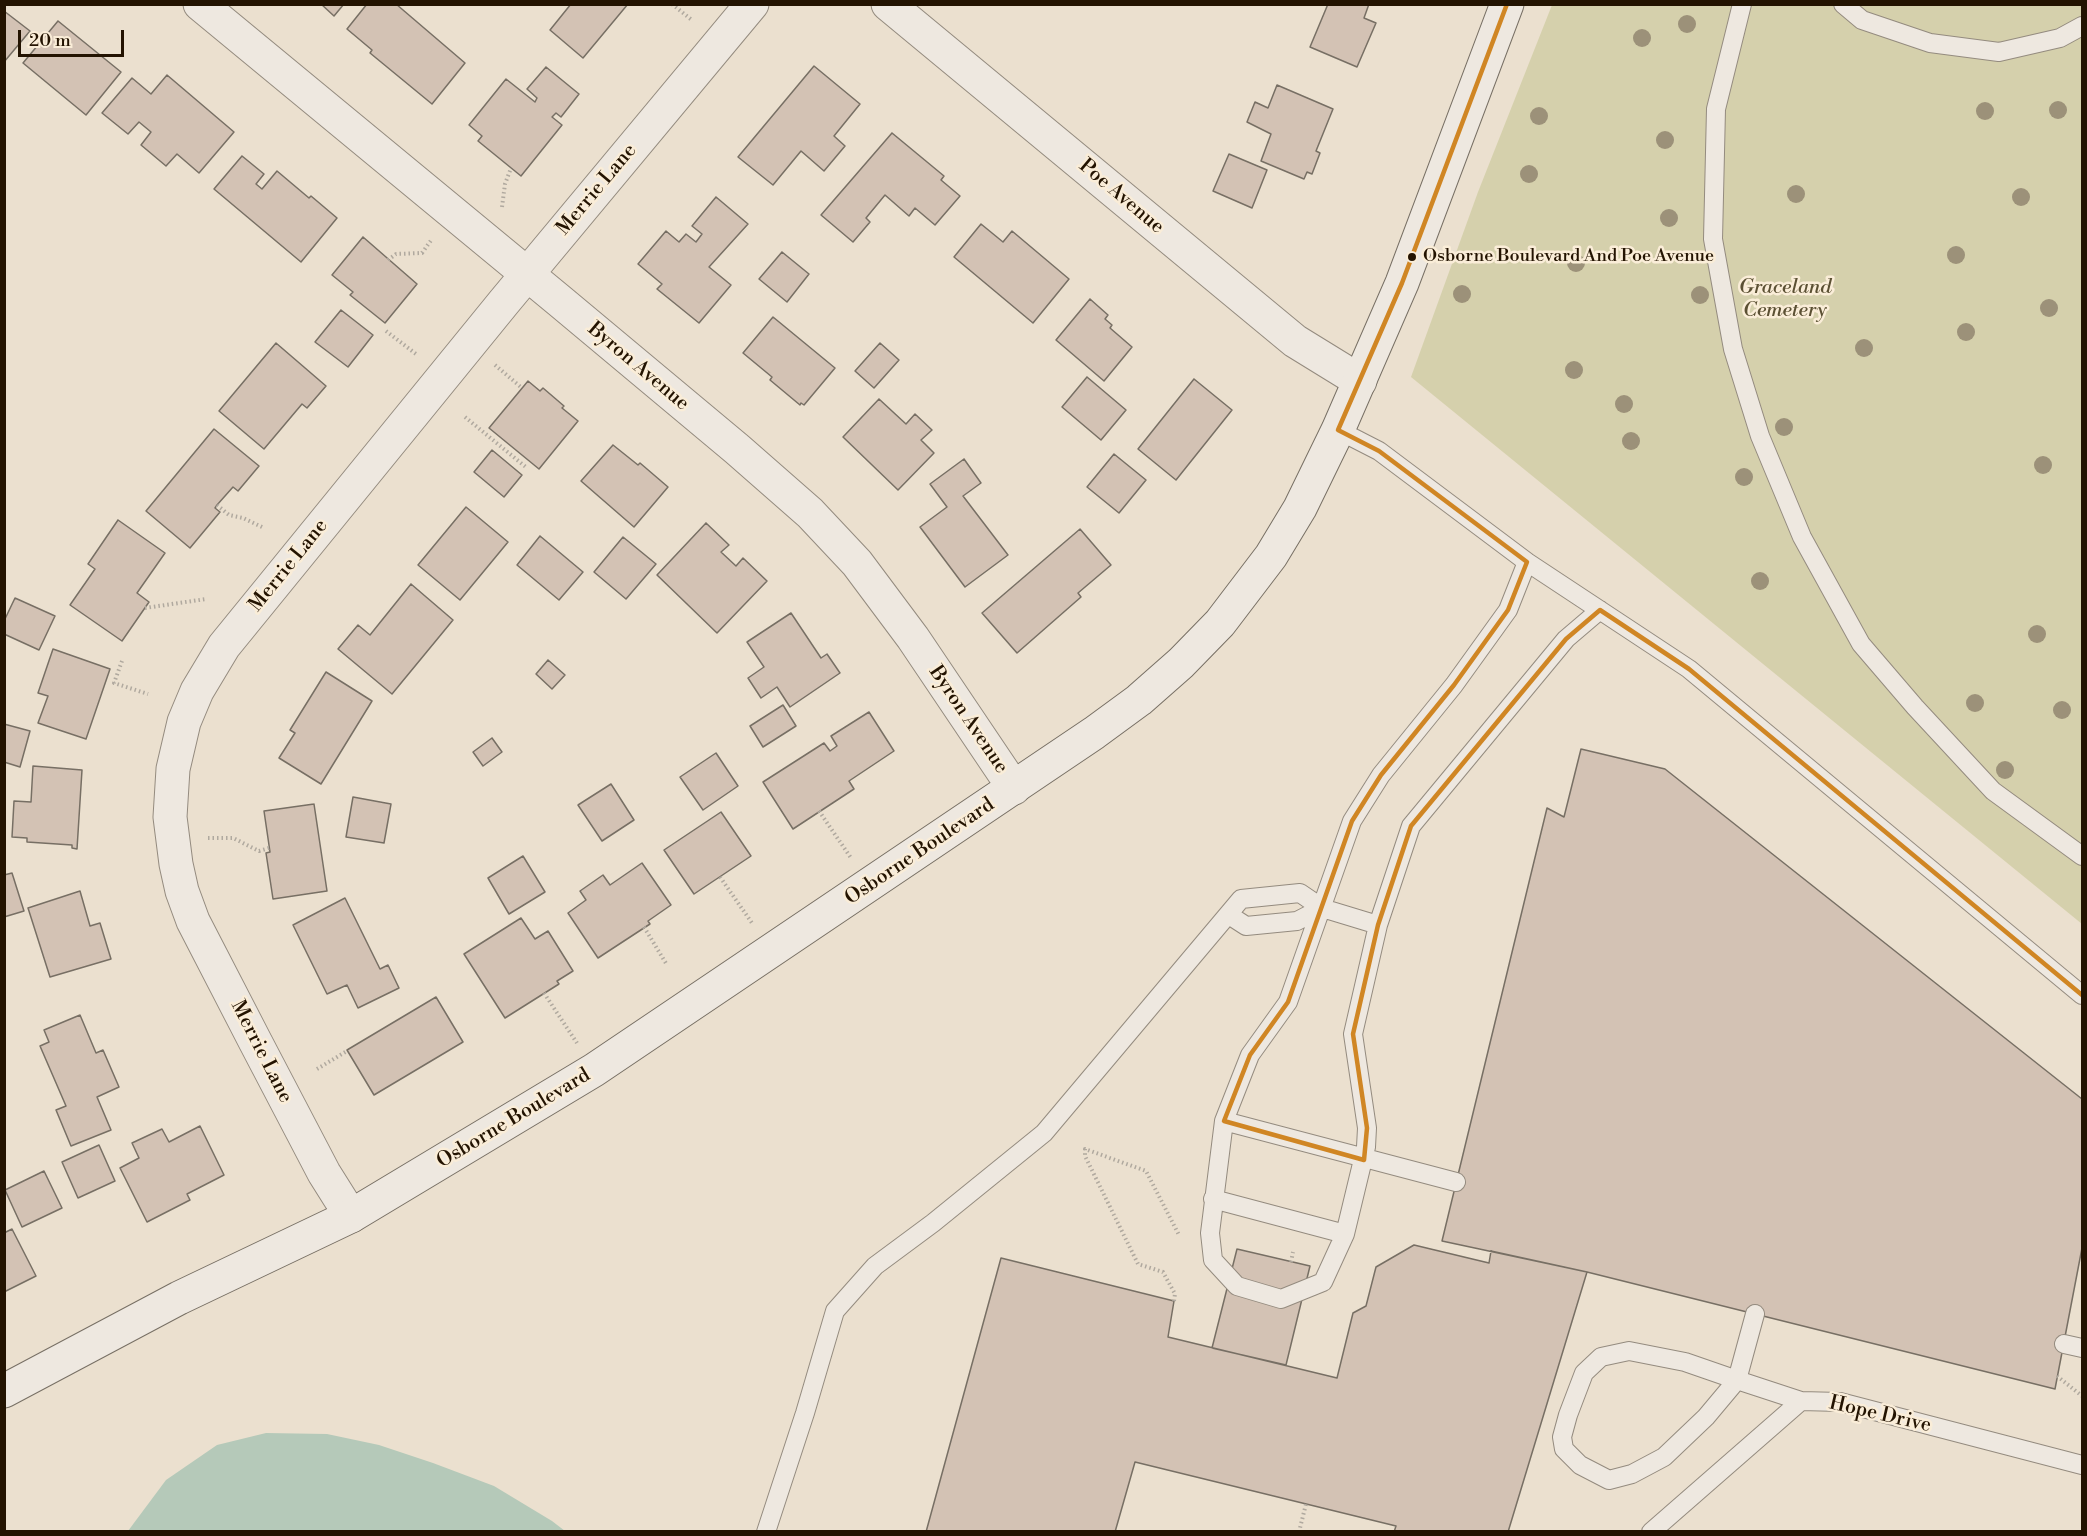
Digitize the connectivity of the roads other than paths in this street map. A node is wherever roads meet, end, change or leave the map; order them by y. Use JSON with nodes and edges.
{"nodes":[{"id":1,"x":200,"y":4,"type":"edge"},
{"id":2,"x":752,"y":4,"type":"edge"},
{"id":3,"x":888,"y":4,"type":"edge"},
{"id":4,"x":1507,"y":4,"type":"edge"},
{"id":5,"x":1742,"y":4,"type":"edge"},
{"id":6,"x":1843,"y":4,"type":"edge"},
{"id":7,"x":2082,"y":26,"type":"edge"},
{"id":8,"x":527,"y":274,"type":"junction"},
{"id":9,"x":1360,"y":381,"type":"junction"},
{"id":10,"x":1338,"y":430,"type":"junction"},
{"id":11,"x":1527,"y":562,"type":"junction"},
{"id":12,"x":1600,"y":610,"type":"junction"},
{"id":13,"x":1014,"y":788,"type":"junction"},
{"id":14,"x":2082,"y":856,"type":"edge"},
{"id":15,"x":1322,"y":908,"type":"junction"},
{"id":16,"x":1229,"y":915,"type":"junction"},
{"id":17,"x":1378,"y":926,"type":"junction"},
{"id":18,"x":2082,"y":994,"type":"edge"},
{"id":19,"x":1224,"y":1121,"type":"junction"},
{"id":20,"x":1364,"y":1160,"type":"junction"},
{"id":21,"x":1456,"y":1182,"type":"dead end"},
{"id":22,"x":1213,"y":1199,"type":"junction"},
{"id":23,"x":351,"y":1216,"type":"junction"},
{"id":24,"x":1345,"y":1234,"type":"junction"},
{"id":25,"x":1755,"y":1314,"type":"dead end"},
{"id":26,"x":2064,"y":1344,"type":"dead end"},
{"id":27,"x":2082,"y":1348,"type":"edge"},
{"id":28,"x":1737,"y":1380,"type":"junction"},
{"id":29,"x":4,"y":1391,"type":"edge"},
{"id":30,"x":1801,"y":1401,"type":"junction"},
{"id":31,"x":2082,"y":1465,"type":"edge"},
{"id":32,"x":766,"y":1532,"type":"edge"},
{"id":33,"x":1651,"y":1532,"type":"edge"}],
"edges":[{"from":1,"to":8,"type":"street","name":"Byron Avenue"},
{"from":2,"to":8,"type":"street","name":"Merrie Lane"},
{"from":3,"to":9,"type":"street","name":"Poe Avenue"},
{"from":4,"to":9,"type":"street","name":"Osborne Boulevard"},
{"from":5,"to":14,"type":"lane"},
{"from":6,"to":7,"type":"lane"},
{"from":8,"to":13,"type":"street","name":"Byron Avenue"},
{"from":8,"to":23,"type":"street","name":"Merrie Lane"},
{"from":9,"to":10,"type":"street","name":"Osborne Boulevard"},
{"from":10,"to":11,"type":"lane"},
{"from":10,"to":13,"type":"street","name":"Osborne Boulevard"},
{"from":11,"to":12,"type":"lane"},
{"from":11,"to":15,"type":"lane"},
{"from":12,"to":17,"type":"lane"},
{"from":12,"to":18,"type":"lane"},
{"from":13,"to":23,"type":"street","name":"Osborne Boulevard"},
{"from":15,"to":16,"type":"lane"},
{"from":15,"to":16,"type":"lane"},
{"from":15,"to":17,"type":"lane"},
{"from":15,"to":19,"type":"lane"},
{"from":16,"to":32,"type":"lane"},
{"from":17,"to":20,"type":"lane"},
{"from":19,"to":20,"type":"lane"},
{"from":19,"to":22,"type":"lane"},
{"from":20,"to":21,"type":"lane"},
{"from":20,"to":24,"type":"lane"},
{"from":22,"to":24,"type":"lane"},
{"from":22,"to":24,"type":"lane"},
{"from":23,"to":29,"type":"street","name":"Osborne Boulevard"},
{"from":25,"to":28,"type":"lane"},
{"from":26,"to":27,"type":"lane"},
{"from":28,"to":28,"type":"lane"},
{"from":28,"to":30,"type":"lane"},
{"from":30,"to":31,"type":"lane","name":"Hope Drive"},
{"from":30,"to":33,"type":"lane","name":"Hope Drive"}]}
